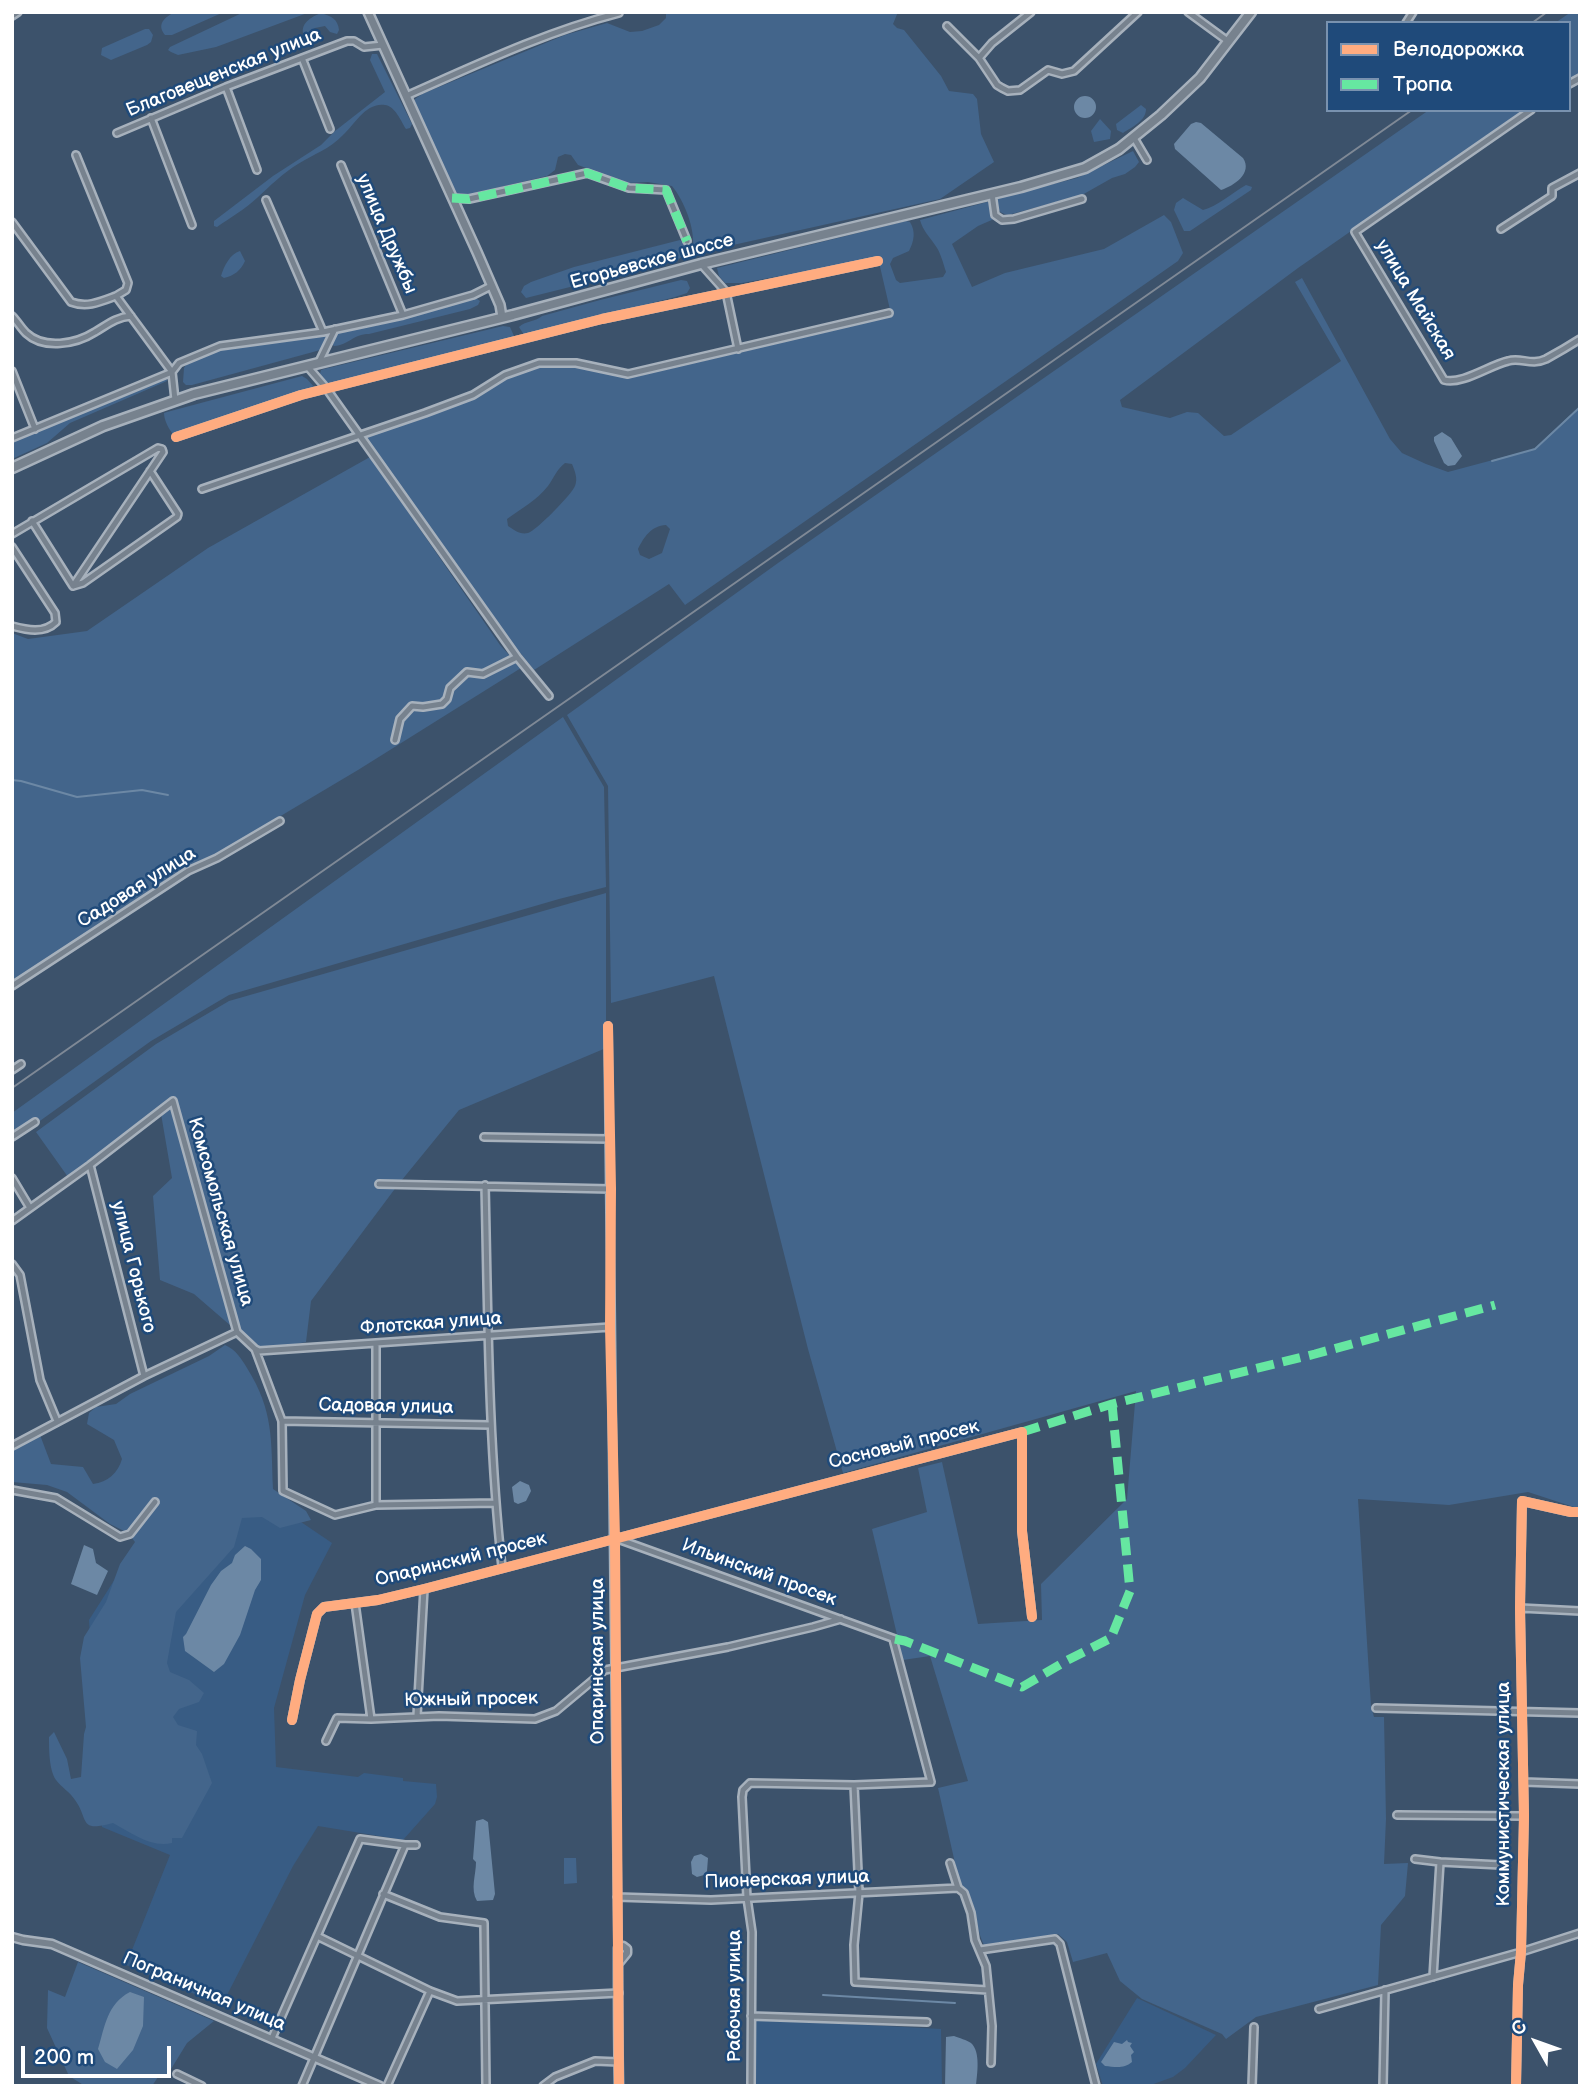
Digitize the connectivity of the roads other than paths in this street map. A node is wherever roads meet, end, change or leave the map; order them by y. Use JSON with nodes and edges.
{"nodes":[{"id":1,"x":18,"y":12,"type":"edge"},
{"id":2,"x":368,"y":12,"type":"edge"},
{"id":3,"x":1031,"y":12,"type":"edge"},
{"id":4,"x":1138,"y":12,"type":"edge"},
{"id":5,"x":1188,"y":12,"type":"edge"},
{"id":6,"x":1251,"y":12,"type":"edge"},
{"id":7,"x":619,"y":13,"type":"edge"},
{"id":8,"x":12,"y":16,"type":"edge"},
{"id":9,"x":947,"y":26,"type":"dead end"},
{"id":10,"x":1229,"y":42,"type":"junction"},
{"id":11,"x":383,"y":45,"type":"junction"},
{"id":12,"x":302,"y":58,"type":"junction"},
{"id":13,"x":979,"y":58,"type":"junction"},
{"id":14,"x":226,"y":87,"type":"junction"},
{"id":15,"x":406,"y":96,"type":"junction"},
{"id":16,"x":1528,"y":112,"type":"edge"},
{"id":17,"x":151,"y":118,"type":"junction"},
{"id":18,"x":330,"y":129,"type":"dead end"},
{"id":19,"x":117,"y":133,"type":"dead end"},
{"id":20,"x":1134,"y":138,"type":"junction"},
{"id":21,"x":76,"y":155,"type":"dead end"},
{"id":22,"x":1147,"y":160,"type":"dead end"},
{"id":23,"x":341,"y":165,"type":"dead end"},
{"id":24,"x":257,"y":170,"type":"dead end"},
{"id":25,"x":1580,"y":173,"type":"edge"},
{"id":26,"x":992,"y":194,"type":"junction"},
{"id":27,"x":452,"y":198,"type":"junction"},
{"id":28,"x":266,"y":200,"type":"dead end"},
{"id":29,"x":1082,"y":200,"type":"dead end"},
{"id":30,"x":12,"y":222,"type":"edge"},
{"id":31,"x":192,"y":225,"type":"dead end"},
{"id":32,"x":1501,"y":229,"type":"dead end"},
{"id":33,"x":688,"y":241,"type":"dead end"},
{"id":34,"x":878,"y":261,"type":"dead end"},
{"id":35,"x":701,"y":264,"type":"junction"},
{"id":36,"x":491,"y":286,"type":"junction"},
{"id":37,"x":726,"y":292,"type":"junction"},
{"id":38,"x":116,"y":296,"type":"junction"},
{"id":39,"x":889,"y":313,"type":"dead end"},
{"id":40,"x":403,"y":315,"type":"junction"},
{"id":41,"x":12,"y":316,"type":"edge"},
{"id":42,"x":131,"y":316,"type":"junction"},
{"id":43,"x":502,"y":317,"type":"junction"},
{"id":44,"x":335,"y":330,"type":"junction"},
{"id":45,"x":323,"y":332,"type":"junction"},
{"id":46,"x":1580,"y":339,"type":"edge"},
{"id":47,"x":738,"y":349,"type":"junction"},
{"id":48,"x":319,"y":362,"type":"junction"},
{"id":49,"x":306,"y":365,"type":"junction"},
{"id":50,"x":12,"y":371,"type":"edge"},
{"id":51,"x":172,"y":372,"type":"junction"},
{"id":52,"x":326,"y":388,"type":"junction"},
{"id":53,"x":175,"y":400,"type":"junction"},
{"id":54,"x":36,"y":429,"type":"junction"},
{"id":55,"x":176,"y":437,"type":"dead end"},
{"id":56,"x":360,"y":437,"type":"junction"},
{"id":57,"x":12,"y":438,"type":"edge"},
{"id":58,"x":12,"y":468,"type":"edge"},
{"id":59,"x":150,"y":471,"type":"junction"},
{"id":60,"x":202,"y":489,"type":"dead end"},
{"id":61,"x":32,"y":521,"type":"junction"},
{"id":62,"x":12,"y":534,"type":"edge"},
{"id":63,"x":12,"y":547,"type":"edge"},
{"id":64,"x":73,"y":586,"type":"junction"},
{"id":65,"x":12,"y":626,"type":"edge"},
{"id":66,"x":517,"y":657,"type":"junction"},
{"id":67,"x":549,"y":696,"type":"dead end"},
{"id":68,"x":394,"y":740,"type":"dead end"},
{"id":69,"x":280,"y":821,"type":"dead end"},
{"id":70,"x":12,"y":986,"type":"edge"},
{"id":71,"x":608,"y":1026,"type":"dead end"},
{"id":72,"x":21,"y":1064,"type":"dead end"},
{"id":73,"x":12,"y":1070,"type":"edge"},
{"id":74,"x":35,"y":1122,"type":"dead end"},
{"id":75,"x":12,"y":1137,"type":"edge"},
{"id":76,"x":484,"y":1137,"type":"dead end"},
{"id":77,"x":610,"y":1139,"type":"junction"},
{"id":78,"x":90,"y":1165,"type":"junction"},
{"id":79,"x":12,"y":1178,"type":"edge"},
{"id":80,"x":379,"y":1184,"type":"dead end"},
{"id":81,"x":485,"y":1185,"type":"junction"},
{"id":82,"x":611,"y":1189,"type":"junction"},
{"id":83,"x":30,"y":1208,"type":"junction"},
{"id":84,"x":12,"y":1221,"type":"edge"},
{"id":85,"x":12,"y":1264,"type":"edge"},
{"id":86,"x":610,"y":1327,"type":"junction"},
{"id":87,"x":237,"y":1332,"type":"junction"},
{"id":88,"x":488,"y":1336,"type":"junction"},
{"id":89,"x":376,"y":1344,"type":"junction"},
{"id":90,"x":255,"y":1349,"type":"junction"},
{"id":91,"x":144,"y":1376,"type":"junction"},
{"id":92,"x":57,"y":1421,"type":"junction"},
{"id":93,"x":282,"y":1421,"type":"junction"},
{"id":94,"x":376,"y":1423,"type":"junction"},
{"id":95,"x":490,"y":1425,"type":"junction"},
{"id":96,"x":12,"y":1446,"type":"edge"},
{"id":97,"x":12,"y":1490,"type":"edge"},
{"id":98,"x":155,"y":1502,"type":"dead end"},
{"id":99,"x":495,"y":1503,"type":"junction"},
{"id":100,"x":376,"y":1505,"type":"junction"},
{"id":101,"x":1580,"y":1512,"type":"edge"},
{"id":102,"x":615,"y":1538,"type":"junction"},
{"id":103,"x":502,"y":1567,"type":"junction"},
{"id":104,"x":424,"y":1589,"type":"junction"},
{"id":105,"x":355,"y":1603,"type":"junction"},
{"id":106,"x":1520,"y":1608,"type":"junction"},
{"id":107,"x":1580,"y":1611,"type":"edge"},
{"id":108,"x":1032,"y":1617,"type":"dead end"},
{"id":109,"x":841,"y":1619,"type":"junction"},
{"id":110,"x":616,"y":1668,"type":"junction"},
{"id":111,"x":1376,"y":1708,"type":"dead end"},
{"id":112,"x":1523,"y":1710,"type":"junction"},
{"id":113,"x":1580,"y":1713,"type":"edge"},
{"id":114,"x":417,"y":1716,"type":"junction"},
{"id":115,"x":371,"y":1719,"type":"junction"},
{"id":116,"x":292,"y":1720,"type":"dead end"},
{"id":117,"x":326,"y":1741,"type":"dead end"},
{"id":118,"x":1524,"y":1782,"type":"junction"},
{"id":119,"x":1580,"y":1784,"type":"edge"},
{"id":120,"x":854,"y":1785,"type":"junction"},
{"id":121,"x":1397,"y":1815,"type":"dead end"},
{"id":122,"x":1524,"y":1816,"type":"junction"},
{"id":123,"x":405,"y":1845,"type":"junction"},
{"id":124,"x":415,"y":1845,"type":"dead end"},
{"id":125,"x":1415,"y":1859,"type":"dead end"},
{"id":126,"x":1440,"y":1862,"type":"junction"},
{"id":127,"x":950,"y":1863,"type":"dead end"},
{"id":128,"x":1501,"y":1865,"type":"dead end"},
{"id":129,"x":958,"y":1888,"type":"junction"},
{"id":130,"x":859,"y":1893,"type":"junction"},
{"id":131,"x":383,"y":1894,"type":"junction"},
{"id":132,"x":617,"y":1898,"type":"junction"},
{"id":133,"x":747,"y":1898,"type":"junction"},
{"id":134,"x":1580,"y":1933,"type":"edge"},
{"id":135,"x":317,"y":1936,"type":"junction"},
{"id":136,"x":12,"y":1937,"type":"edge"},
{"id":137,"x":618,"y":1948,"type":"joint"},
{"id":138,"x":980,"y":1950,"type":"junction"},
{"id":139,"x":1521,"y":1952,"type":"junction"},
{"id":140,"x":358,"y":1955,"type":"junction"},
{"id":141,"x":1433,"y":1977,"type":"junction"},
{"id":142,"x":988,"y":1990,"type":"junction"},
{"id":143,"x":1385,"y":1990,"type":"junction"},
{"id":144,"x":430,"y":1991,"type":"junction"},
{"id":145,"x":619,"y":1993,"type":"junction"},
{"id":146,"x":485,"y":2000,"type":"junction"},
{"id":147,"x":1319,"y":2009,"type":"dead end"},
{"id":148,"x":751,"y":2016,"type":"junction"},
{"id":149,"x":928,"y":2022,"type":"dead end"},
{"id":150,"x":1254,"y":2027,"type":"dead end"},
{"id":151,"x":272,"y":2038,"type":"junction"},
{"id":152,"x":315,"y":2057,"type":"junction"},
{"id":153,"x":619,"y":2062,"type":"junction"},
{"id":154,"x":991,"y":2063,"type":"dead end"},
{"id":155,"x":177,"y":2074,"type":"dead end"},
{"id":156,"x":202,"y":2086,"type":"edge"},
{"id":157,"x":302,"y":2086,"type":"edge"},
{"id":158,"x":380,"y":2086,"type":"edge"},
{"id":159,"x":387,"y":2086,"type":"edge"},
{"id":160,"x":486,"y":2086,"type":"edge"},
{"id":161,"x":543,"y":2086,"type":"edge"},
{"id":162,"x":619,"y":2086,"type":"edge"},
{"id":163,"x":751,"y":2086,"type":"edge"},
{"id":164,"x":1096,"y":2086,"type":"edge"},
{"id":165,"x":1252,"y":2086,"type":"edge"},
{"id":166,"x":1383,"y":2086,"type":"edge"},
{"id":167,"x":1516,"y":2086,"type":"edge"}],
"edges":[{"from":1,"to":8,"type":"street"},
{"from":2,"to":11,"type":"main road"},
{"from":3,"to":13,"type":"street"},
{"from":4,"to":13,"type":"street"},
{"from":5,"to":10,"type":"street"},
{"from":6,"to":10,"type":"main road","name":"Егорьевское шоссе"},
{"from":7,"to":15,"type":"street"},
{"from":9,"to":13,"type":"street"},
{"from":10,"to":20,"type":"main road","name":"Егорьевское шоссе"},
{"from":11,"to":12,"type":"street","name":"Благовещенская улица"},
{"from":11,"to":15,"type":"main road"},
{"from":12,"to":14,"type":"street","name":"Благовещенская улица"},
{"from":12,"to":18,"type":"street"},
{"from":14,"to":17,"type":"street","name":"Благовещенская улица"},
{"from":14,"to":24,"type":"street"},
{"from":15,"to":27,"type":"main road"},
{"from":16,"to":46,"type":"street","name":"улица Майская"},
{"from":17,"to":19,"type":"street","name":"Благовещенская улица"},
{"from":17,"to":31,"type":"street"},
{"from":20,"to":22,"type":"street"},
{"from":20,"to":26,"type":"main road","name":"Егорьевское шоссе"},
{"from":21,"to":38,"type":"street"},
{"from":23,"to":40,"type":"street","name":"улица Дружбы"},
{"from":25,"to":32,"type":"street"},
{"from":26,"to":29,"type":"street"},
{"from":26,"to":35,"type":"main road","name":"Егорьевское шоссе"},
{"from":27,"to":33,"type":"street"},
{"from":27,"to":36,"type":"main road"},
{"from":28,"to":45,"type":"street"},
{"from":30,"to":38,"type":"street"},
{"from":34,"to":37,"type":"street"},
{"from":35,"to":37,"type":"street"},
{"from":35,"to":43,"type":"main road","name":"Егорьевское шоссе"},
{"from":36,"to":40,"type":"street"},
{"from":36,"to":43,"type":"main road"},
{"from":37,"to":47,"type":"street"},
{"from":37,"to":52,"type":"street"},
{"from":38,"to":42,"type":"street"},
{"from":39,"to":47,"type":"street"},
{"from":40,"to":44,"type":"street"},
{"from":41,"to":42,"type":"street"},
{"from":42,"to":51,"type":"street"},
{"from":43,"to":48,"type":"main road","name":"Егорьевское шоссе"},
{"from":44,"to":45,"type":"street"},
{"from":44,"to":48,"type":"street"},
{"from":45,"to":51,"type":"street"},
{"from":47,"to":56,"type":"street"},
{"from":48,"to":49,"type":"main road","name":"Егорьевское шоссе"},
{"from":49,"to":52,"type":"street"},
{"from":49,"to":53,"type":"main road","name":"Егорьевское шоссе"},
{"from":50,"to":54,"type":"street"},
{"from":51,"to":53,"type":"street"},
{"from":51,"to":54,"type":"street"},
{"from":52,"to":55,"type":"street"},
{"from":52,"to":56,"type":"street"},
{"from":53,"to":58,"type":"main road","name":"Егорьевское шоссе"},
{"from":54,"to":57,"type":"street"},
{"from":56,"to":60,"type":"street"},
{"from":56,"to":66,"type":"street"},
{"from":59,"to":61,"type":"street"},
{"from":59,"to":64,"type":"street"},
{"from":59,"to":64,"type":"street"},
{"from":61,"to":62,"type":"street"},
{"from":61,"to":64,"type":"street"},
{"from":63,"to":65,"type":"street"},
{"from":66,"to":67,"type":"street"},
{"from":66,"to":68,"type":"street"},
{"from":69,"to":70,"type":"street","name":"Садовая улица"},
{"from":71,"to":77,"type":"street","name":"Опаринская улица"},
{"from":72,"to":73,"type":"street"},
{"from":74,"to":75,"type":"street"},
{"from":76,"to":77,"type":"street"},
{"from":77,"to":82,"type":"street","name":"Опаринская улица"},
{"from":78,"to":83,"type":"street"},
{"from":78,"to":87,"type":"street","name":"Комсомольская улица"},
{"from":78,"to":91,"type":"street","name":"улица Горького"},
{"from":79,"to":83,"type":"street"},
{"from":80,"to":81,"type":"street"},
{"from":81,"to":82,"type":"street"},
{"from":81,"to":88,"type":"street"},
{"from":82,"to":86,"type":"street","name":"Опаринская улица"},
{"from":83,"to":84,"type":"street"},
{"from":85,"to":92,"type":"street"},
{"from":86,"to":88,"type":"street","name":"Флотская улица"},
{"from":86,"to":102,"type":"street","name":"Опаринская улица"},
{"from":87,"to":90,"type":"street"},
{"from":87,"to":91,"type":"street"},
{"from":88,"to":89,"type":"street","name":"Флотская улица"},
{"from":88,"to":95,"type":"street"},
{"from":89,"to":90,"type":"street","name":"Флотская улица"},
{"from":89,"to":94,"type":"street"},
{"from":90,"to":93,"type":"street"},
{"from":91,"to":92,"type":"street"},
{"from":92,"to":96,"type":"street"},
{"from":93,"to":94,"type":"street","name":"Садовая улица"},
{"from":93,"to":100,"type":"street"},
{"from":94,"to":95,"type":"street","name":"Садовая улица"},
{"from":94,"to":100,"type":"street"},
{"from":95,"to":99,"type":"street"},
{"from":97,"to":98,"type":"street"},
{"from":99,"to":100,"type":"street"},
{"from":99,"to":103,"type":"street"},
{"from":101,"to":106,"type":"street","name":"Коммунистическая улица"},
{"from":102,"to":103,"type":"street","name":"Опаринский просек"},
{"from":102,"to":108,"type":"street","name":"Сосновый просек"},
{"from":102,"to":109,"type":"street","name":"Ильинский просек"},
{"from":102,"to":110,"type":"street","name":"Опаринская улица"},
{"from":103,"to":104,"type":"street","name":"Опаринский просек"},
{"from":104,"to":105,"type":"street","name":"Опаринский просек"},
{"from":104,"to":114,"type":"street"},
{"from":105,"to":115,"type":"street"},
{"from":105,"to":116,"type":"street","name":"Опаринский просек"},
{"from":106,"to":107,"type":"street"},
{"from":106,"to":112,"type":"street","name":"Коммунистическая улица"},
{"from":109,"to":110,"type":"street"},
{"from":109,"to":120,"type":"street","name":"Ильинский просек"},
{"from":110,"to":114,"type":"street","name":"Южный просек"},
{"from":110,"to":132,"type":"street","name":"Опаринская улица"},
{"from":111,"to":112,"type":"street"},
{"from":112,"to":113,"type":"street"},
{"from":112,"to":118,"type":"street","name":"Коммунистическая улица"},
{"from":114,"to":115,"type":"street","name":"Южный просек"},
{"from":115,"to":117,"type":"street","name":"Южный просек"},
{"from":118,"to":119,"type":"street"},
{"from":118,"to":122,"type":"street","name":"Коммунистическая улица"},
{"from":120,"to":130,"type":"street"},
{"from":120,"to":133,"type":"street","name":"Рабочая улица"},
{"from":121,"to":122,"type":"street"},
{"from":122,"to":139,"type":"street","name":"Коммунистическая улица"},
{"from":123,"to":124,"type":"street"},
{"from":123,"to":131,"type":"street"},
{"from":123,"to":135,"type":"street"},
{"from":125,"to":126,"type":"street"},
{"from":126,"to":128,"type":"street"},
{"from":126,"to":141,"type":"street"},
{"from":127,"to":129,"type":"street"},
{"from":129,"to":130,"type":"street","name":"Пионерская улица"},
{"from":129,"to":138,"type":"street"},
{"from":130,"to":133,"type":"street","name":"Пионерская улица"},
{"from":130,"to":142,"type":"street"},
{"from":131,"to":140,"type":"street"},
{"from":131,"to":146,"type":"street"},
{"from":132,"to":133,"type":"street","name":"Пионерская улица"},
{"from":132,"to":137,"type":"street","name":"Опаринская улица"},
{"from":133,"to":148,"type":"street","name":"Рабочая улица"},
{"from":134,"to":139,"type":"street"},
{"from":135,"to":140,"type":"street"},
{"from":135,"to":151,"type":"street"},
{"from":136,"to":151,"type":"street","name":"Пограничная улица"},
{"from":137,"to":145,"type":"street"},
{"from":138,"to":142,"type":"street"},
{"from":138,"to":164,"type":"street"},
{"from":139,"to":141,"type":"street"},
{"from":139,"to":167,"type":"street","name":"Коммунистическая улица"},
{"from":140,"to":144,"type":"street"},
{"from":140,"to":152,"type":"street"},
{"from":141,"to":143,"type":"street"},
{"from":142,"to":154,"type":"street"},
{"from":143,"to":147,"type":"street"},
{"from":143,"to":166,"type":"street"},
{"from":144,"to":146,"type":"street"},
{"from":144,"to":159,"type":"street"},
{"from":145,"to":146,"type":"street"},
{"from":145,"to":153,"type":"street"},
{"from":146,"to":160,"type":"street"},
{"from":148,"to":149,"type":"street"},
{"from":148,"to":163,"type":"street","name":"Рабочая улица"},
{"from":150,"to":165,"type":"street"},
{"from":151,"to":152,"type":"street","name":"Пограничная улица"},
{"from":152,"to":157,"type":"street"},
{"from":152,"to":158,"type":"street","name":"Пограничная улица"},
{"from":153,"to":161,"type":"street"},
{"from":153,"to":162,"type":"street"},
{"from":155,"to":156,"type":"street"}]}
